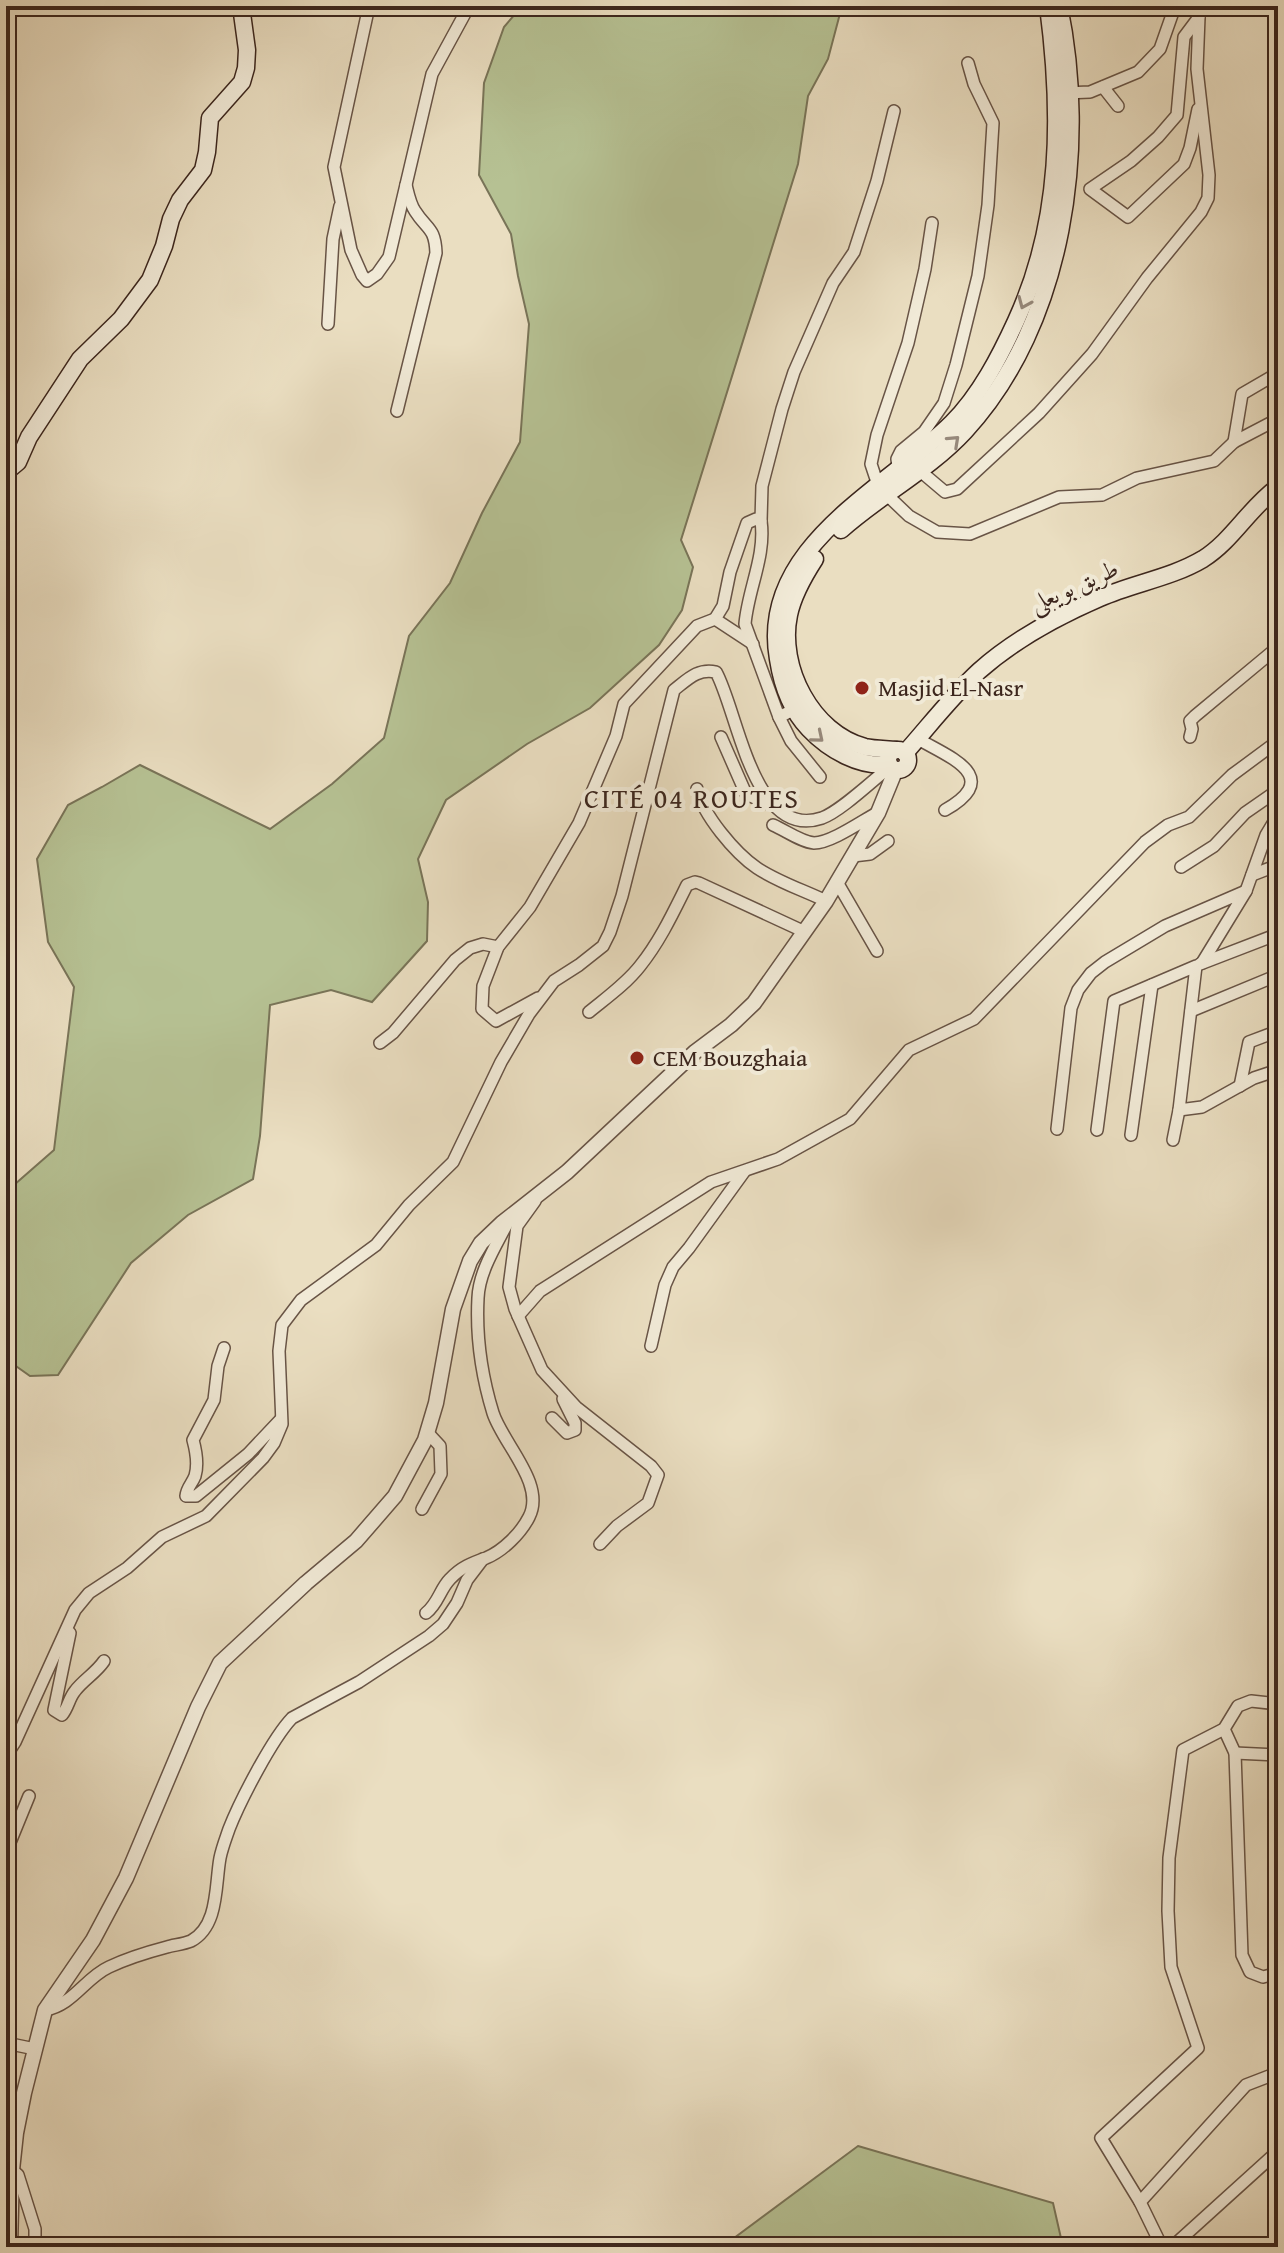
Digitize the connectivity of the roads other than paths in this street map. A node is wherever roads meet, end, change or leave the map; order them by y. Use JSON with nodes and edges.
{"nodes":[{"id":1,"x":241,"y":6,"type":"edge"},
{"id":2,"x":369,"y":6,"type":"edge"},
{"id":3,"x":469,"y":6,"type":"edge"},
{"id":4,"x":1048,"y":6,"type":"edge"},
{"id":5,"x":1059,"y":6,"type":"edge"},
{"id":6,"x":1194,"y":10,"type":"edge"},
{"id":7,"x":968,"y":63,"type":"dead end"},
{"id":8,"x":1103,"y":87,"type":"junction"},
{"id":9,"x":1063,"y":93,"type":"junction"},
{"id":10,"x":1201,"y":97,"type":"junction"},
{"id":11,"x":1118,"y":106,"type":"dead end"},
{"id":12,"x":894,"y":111,"type":"dead end"},
{"id":13,"x":406,"y":184,"type":"junction"},
{"id":14,"x":341,"y":201,"type":"junction"},
{"id":15,"x":932,"y":223,"type":"dead end"},
{"id":16,"x":328,"y":324,"type":"dead end"},
{"id":17,"x":1278,"y":373,"type":"edge"},
{"id":18,"x":397,"y":411,"type":"dead end"},
{"id":19,"x":1278,"y":419,"type":"edge"},
{"id":20,"x":1234,"y":442,"type":"junction"},
{"id":21,"x":916,"y":464,"type":"junction"},
{"id":22,"x":6,"y":472,"type":"edge"},
{"id":23,"x":900,"y":476,"type":"junction"},
{"id":24,"x":1278,"y":487,"type":"edge"},
{"id":25,"x":882,"y":489,"type":"junction"},
{"id":26,"x":761,"y":521,"type":"junction"},
{"id":27,"x":715,"y":619,"type":"junction"},
{"id":28,"x":754,"y":644,"type":"junction"},
{"id":29,"x":1278,"y":647,"type":"edge"},
{"id":30,"x":786,"y":714,"type":"junction"},
{"id":31,"x":721,"y":737,"type":"dead end"},
{"id":32,"x":1190,"y":737,"type":"dead end"},
{"id":33,"x":918,"y":739,"type":"junction"},
{"id":34,"x":1278,"y":741,"type":"edge"},
{"id":35,"x":896,"y":760,"type":"junction"},
{"id":36,"x":820,"y":777,"type":"dead end"},
{"id":37,"x":697,"y":789,"type":"dead end"},
{"id":38,"x":1278,"y":790,"type":"edge"},
{"id":39,"x":771,"y":805,"type":"junction"},
{"id":40,"x":945,"y":810,"type":"dead end"},
{"id":41,"x":878,"y":813,"type":"junction"},
{"id":42,"x":1278,"y":815,"type":"edge"},
{"id":43,"x":1274,"y":824,"type":"edge"},
{"id":44,"x":773,"y":825,"type":"dead end"},
{"id":45,"x":846,"y":831,"type":"junction"},
{"id":46,"x":863,"y":840,"type":"junction"},
{"id":47,"x":888,"y":841,"type":"dead end"},
{"id":48,"x":853,"y":856,"type":"junction"},
{"id":49,"x":1278,"y":865,"type":"edge"},
{"id":50,"x":1181,"y":867,"type":"dead end"},
{"id":51,"x":1252,"y":875,"type":"junction"},
{"id":52,"x":837,"y":882,"type":"junction"},
{"id":53,"x":1246,"y":891,"type":"junction"},
{"id":54,"x":826,"y":901,"type":"junction"},
{"id":55,"x":805,"y":932,"type":"junction"},
{"id":56,"x":1278,"y":934,"type":"edge"},
{"id":57,"x":498,"y":947,"type":"junction"},
{"id":58,"x":877,"y":951,"type":"dead end"},
{"id":59,"x":1199,"y":965,"type":"junction"},
{"id":60,"x":1278,"y":975,"type":"edge"},
{"id":61,"x":1152,"y":985,"type":"junction"},
{"id":62,"x":541,"y":996,"type":"junction"},
{"id":63,"x":1191,"y":1011,"type":"junction"},
{"id":64,"x":589,"y":1012,"type":"dead end"},
{"id":65,"x":1278,"y":1031,"type":"edge"},
{"id":66,"x":380,"y":1043,"type":"dead end"},
{"id":67,"x":1278,"y":1070,"type":"edge"},
{"id":68,"x":1240,"y":1086,"type":"junction"},
{"id":69,"x":1179,"y":1110,"type":"junction"},
{"id":70,"x":1057,"y":1129,"type":"dead end"},
{"id":71,"x":1097,"y":1130,"type":"dead end"},
{"id":72,"x":1131,"y":1135,"type":"dead end"},
{"id":73,"x":1173,"y":1140,"type":"dead end"},
{"id":74,"x":744,"y":1171,"type":"junction"},
{"id":75,"x":539,"y":1194,"type":"junction"},
{"id":76,"x":511,"y":1216,"type":"junction"},
{"id":77,"x":518,"y":1316,"type":"junction"},
{"id":78,"x":651,"y":1346,"type":"dead end"},
{"id":79,"x":224,"y":1348,"type":"dead end"},
{"id":80,"x":558,"y":1387,"type":"junction"},
{"id":81,"x":552,"y":1418,"type":"dead end"},
{"id":82,"x":282,"y":1419,"type":"junction"},
{"id":83,"x":427,"y":1432,"type":"junction"},
{"id":84,"x":422,"y":1509,"type":"dead end"},
{"id":85,"x":600,"y":1544,"type":"dead end"},
{"id":86,"x":483,"y":1559,"type":"junction"},
{"id":87,"x":75,"y":1610,"type":"junction"},
{"id":88,"x":426,"y":1613,"type":"dead end"},
{"id":89,"x":104,"y":1661,"type":"dead end"},
{"id":90,"x":1278,"y":1704,"type":"edge"},
{"id":91,"x":1224,"y":1729,"type":"junction"},
{"id":92,"x":1235,"y":1753,"type":"junction"},
{"id":93,"x":1278,"y":1755,"type":"edge"},
{"id":94,"x":6,"y":1756,"type":"edge"},
{"id":95,"x":29,"y":1796,"type":"dead end"},
{"id":96,"x":6,"y":1835,"type":"edge"},
{"id":97,"x":1278,"y":1973,"type":"edge"},
{"id":98,"x":45,"y":2010,"type":"junction"},
{"id":99,"x":6,"y":2043,"type":"edge"},
{"id":100,"x":35,"y":2049,"type":"junction"},
{"id":101,"x":1278,"y":2067,"type":"edge"},
{"id":102,"x":1278,"y":2151,"type":"edge"},
{"id":103,"x":12,"y":2170,"type":"junction"},
{"id":104,"x":1140,"y":2202,"type":"junction"},
{"id":105,"x":10,"y":2247,"type":"edge"},
{"id":106,"x":35,"y":2247,"type":"edge"},
{"id":107,"x":1162,"y":2247,"type":"edge"},
{"id":108,"x":1172,"y":2247,"type":"edge"}],
"edges":[{"from":1,"to":22,"type":"main road"},
{"from":2,"to":14,"type":"street"},
{"from":3,"to":13,"type":"street"},
{"from":4,"to":9,"type":"main road"},
{"from":5,"to":9,"type":"main road"},
{"from":6,"to":8,"type":"street"},
{"from":6,"to":10,"type":"street"},
{"from":6,"to":10,"type":"street"},
{"from":7,"to":23,"type":"street"},
{"from":8,"to":9,"type":"street"},
{"from":8,"to":11,"type":"street"},
{"from":9,"to":21,"type":"main road"},
{"from":10,"to":21,"type":"street"},
{"from":12,"to":26,"type":"street"},
{"from":13,"to":14,"type":"street"},
{"from":13,"to":18,"type":"street"},
{"from":14,"to":16,"type":"street"},
{"from":15,"to":25,"type":"street"},
{"from":17,"to":20,"type":"street"},
{"from":19,"to":20,"type":"street"},
{"from":20,"to":25,"type":"street"},
{"from":21,"to":23,"type":"main road"},
{"from":23,"to":25,"type":"main road"},
{"from":24,"to":33,"type":"main road","name":"طريق بويعلى"},
{"from":25,"to":30,"type":"main road"},
{"from":25,"to":35,"type":"main road"},
{"from":26,"to":27,"type":"street"},
{"from":26,"to":28,"type":"street"},
{"from":27,"to":28,"type":"street"},
{"from":27,"to":57,"type":"street"},
{"from":28,"to":30,"type":"street"},
{"from":29,"to":32,"type":"street"},
{"from":30,"to":35,"type":"main road","one_way":true},
{"from":30,"to":36,"type":"street"},
{"from":31,"to":39,"type":"street"},
{"from":33,"to":35,"type":"main road","name":"طريق بويعلى"},
{"from":33,"to":40,"type":"street"},
{"from":34,"to":74,"type":"street"},
{"from":35,"to":39,"type":"street"},
{"from":35,"to":41,"type":"street"},
{"from":37,"to":54,"type":"street"},
{"from":38,"to":50,"type":"street"},
{"from":39,"to":62,"type":"street"},
{"from":41,"to":45,"type":"street"},
{"from":41,"to":46,"type":"street"},
{"from":42,"to":43,"type":"street"},
{"from":43,"to":51,"type":"street"},
{"from":44,"to":45,"type":"street"},
{"from":45,"to":46,"type":"street"},
{"from":46,"to":48,"type":"street"},
{"from":47,"to":48,"type":"street"},
{"from":48,"to":52,"type":"street"},
{"from":49,"to":51,"type":"street"},
{"from":51,"to":53,"type":"street"},
{"from":52,"to":54,"type":"street"},
{"from":52,"to":58,"type":"street"},
{"from":53,"to":59,"type":"street"},
{"from":53,"to":70,"type":"street"},
{"from":54,"to":55,"type":"street"},
{"from":55,"to":64,"type":"street"},
{"from":55,"to":75,"type":"street"},
{"from":56,"to":59,"type":"street"},
{"from":57,"to":62,"type":"street"},
{"from":57,"to":66,"type":"street"},
{"from":59,"to":61,"type":"street"},
{"from":59,"to":63,"type":"street"},
{"from":60,"to":63,"type":"street"},
{"from":61,"to":71,"type":"street"},
{"from":61,"to":72,"type":"street"},
{"from":62,"to":82,"type":"street"},
{"from":63,"to":69,"type":"street"},
{"from":65,"to":68,"type":"street"},
{"from":67,"to":68,"type":"street"},
{"from":68,"to":69,"type":"street"},
{"from":69,"to":73,"type":"street"},
{"from":74,"to":77,"type":"street"},
{"from":74,"to":78,"type":"street"},
{"from":75,"to":76,"type":"street"},
{"from":75,"to":77,"type":"street"},
{"from":76,"to":83,"type":"street"},
{"from":76,"to":86,"type":"street"},
{"from":77,"to":80,"type":"street"},
{"from":79,"to":82,"type":"street"},
{"from":80,"to":81,"type":"street"},
{"from":80,"to":85,"type":"street"},
{"from":82,"to":87,"type":"street"},
{"from":83,"to":84,"type":"street"},
{"from":83,"to":98,"type":"street"},
{"from":86,"to":88,"type":"street"},
{"from":86,"to":98,"type":"street"},
{"from":87,"to":89,"type":"street"},
{"from":87,"to":94,"type":"street"},
{"from":90,"to":91,"type":"street"},
{"from":91,"to":92,"type":"street"},
{"from":91,"to":104,"type":"street"},
{"from":92,"to":93,"type":"street"},
{"from":92,"to":97,"type":"street"},
{"from":95,"to":96,"type":"street"},
{"from":98,"to":100,"type":"street"},
{"from":99,"to":100,"type":"street"},
{"from":100,"to":103,"type":"street"},
{"from":101,"to":104,"type":"street"},
{"from":102,"to":108,"type":"street"},
{"from":103,"to":105,"type":"street"},
{"from":103,"to":106,"type":"street"},
{"from":104,"to":107,"type":"street"}]}
